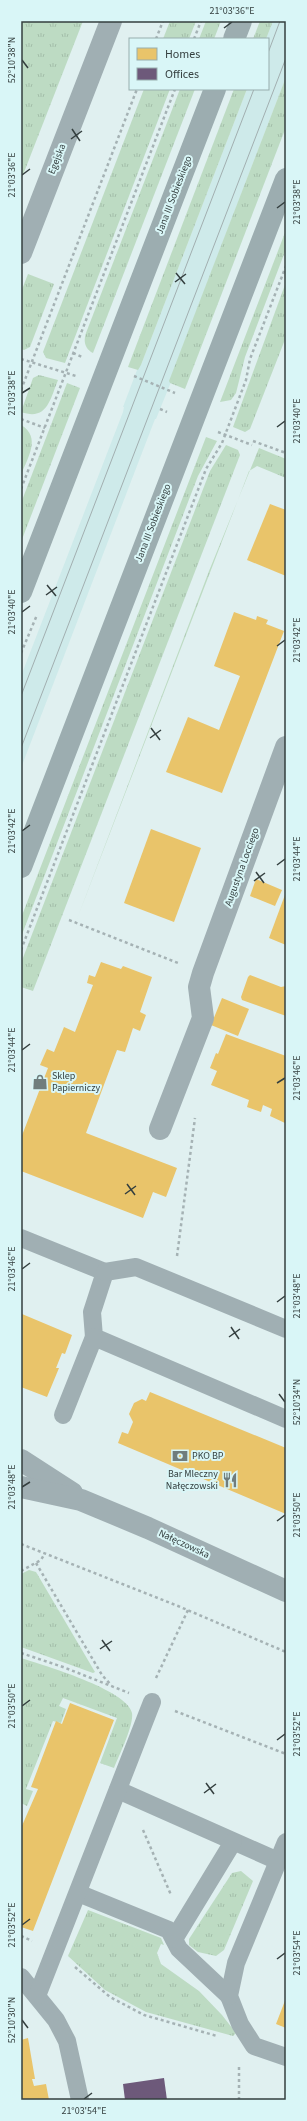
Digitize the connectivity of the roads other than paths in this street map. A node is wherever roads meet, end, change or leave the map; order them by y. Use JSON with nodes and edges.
{"nodes":[{"id":1,"x":111,"y":21,"type":"edge"},
{"id":2,"x":241,"y":21,"type":"edge"},
{"id":3,"x":234,"y":38,"type":"edge"},
{"id":4,"x":215,"y":90,"type":"edge"},
{"id":5,"x":286,"y":179,"type":"edge"},
{"id":6,"x":21,"y":253,"type":"edge"},
{"id":7,"x":21,"y":592,"type":"edge"},
{"id":8,"x":286,"y":747,"type":"edge"},
{"id":9,"x":21,"y":867,"type":"edge"},
{"id":10,"x":160,"y":1129,"type":"dead end"},
{"id":11,"x":21,"y":1238,"type":"edge"},
{"id":12,"x":105,"y":1272,"type":"junction"},
{"id":13,"x":286,"y":1328,"type":"edge"},
{"id":14,"x":94,"y":1337,"type":"junction"},
{"id":15,"x":64,"y":1415,"type":"dead end"},
{"id":16,"x":286,"y":1419,"type":"edge"},
{"id":17,"x":21,"y":1460,"type":"edge"},
{"id":18,"x":21,"y":1487,"type":"edge"},
{"id":19,"x":81,"y":1500,"type":"junction"},
{"id":20,"x":286,"y":1591,"type":"edge"},
{"id":21,"x":152,"y":1702,"type":"dead end"},
{"id":22,"x":123,"y":1792,"type":"junction"},
{"id":23,"x":233,"y":1842,"type":"junction"},
{"id":24,"x":286,"y":1842,"type":"edge"},
{"id":25,"x":278,"y":1861,"type":"junction"},
{"id":26,"x":78,"y":1893,"type":"junction"},
{"id":27,"x":174,"y":1939,"type":"junction"},
{"id":28,"x":21,"y":1977,"type":"edge"},
{"id":29,"x":37,"y":1996,"type":"junction"},
{"id":30,"x":229,"y":1996,"type":"junction"},
{"id":31,"x":286,"y":2057,"type":"edge"},
{"id":32,"x":80,"y":2100,"type":"edge"}],
"edges":[{"from":1,"to":6,"type":"street","name":"Egejska"},
{"from":2,"to":3,"type":"main road"},
{"from":4,"to":7,"type":"main road","name":"Jana III Sobieskiego"},
{"from":5,"to":9,"type":"main road","name":"Jana III Sobieskiego"},
{"from":8,"to":10,"type":"street","name":"Augustyna Locciego"},
{"from":11,"to":12,"type":"lane"},
{"from":12,"to":13,"type":"lane"},
{"from":12,"to":14,"type":"lane"},
{"from":14,"to":15,"type":"lane"},
{"from":14,"to":16,"type":"lane"},
{"from":17,"to":19,"type":"street","name":"Nałęczowska"},
{"from":18,"to":19,"type":"street","name":"Nałęczowska"},
{"from":19,"to":20,"type":"street","name":"Nałęczowska"},
{"from":21,"to":22,"type":"lane"},
{"from":22,"to":23,"type":"lane"},
{"from":22,"to":26,"type":"lane"},
{"from":23,"to":25,"type":"lane"},
{"from":23,"to":27,"type":"lane"},
{"from":24,"to":25,"type":"lane"},
{"from":25,"to":30,"type":"lane"},
{"from":26,"to":27,"type":"lane"},
{"from":26,"to":29,"type":"lane"},
{"from":27,"to":30,"type":"lane"},
{"from":28,"to":29,"type":"lane"},
{"from":29,"to":32,"type":"lane"},
{"from":30,"to":31,"type":"lane"}]}
